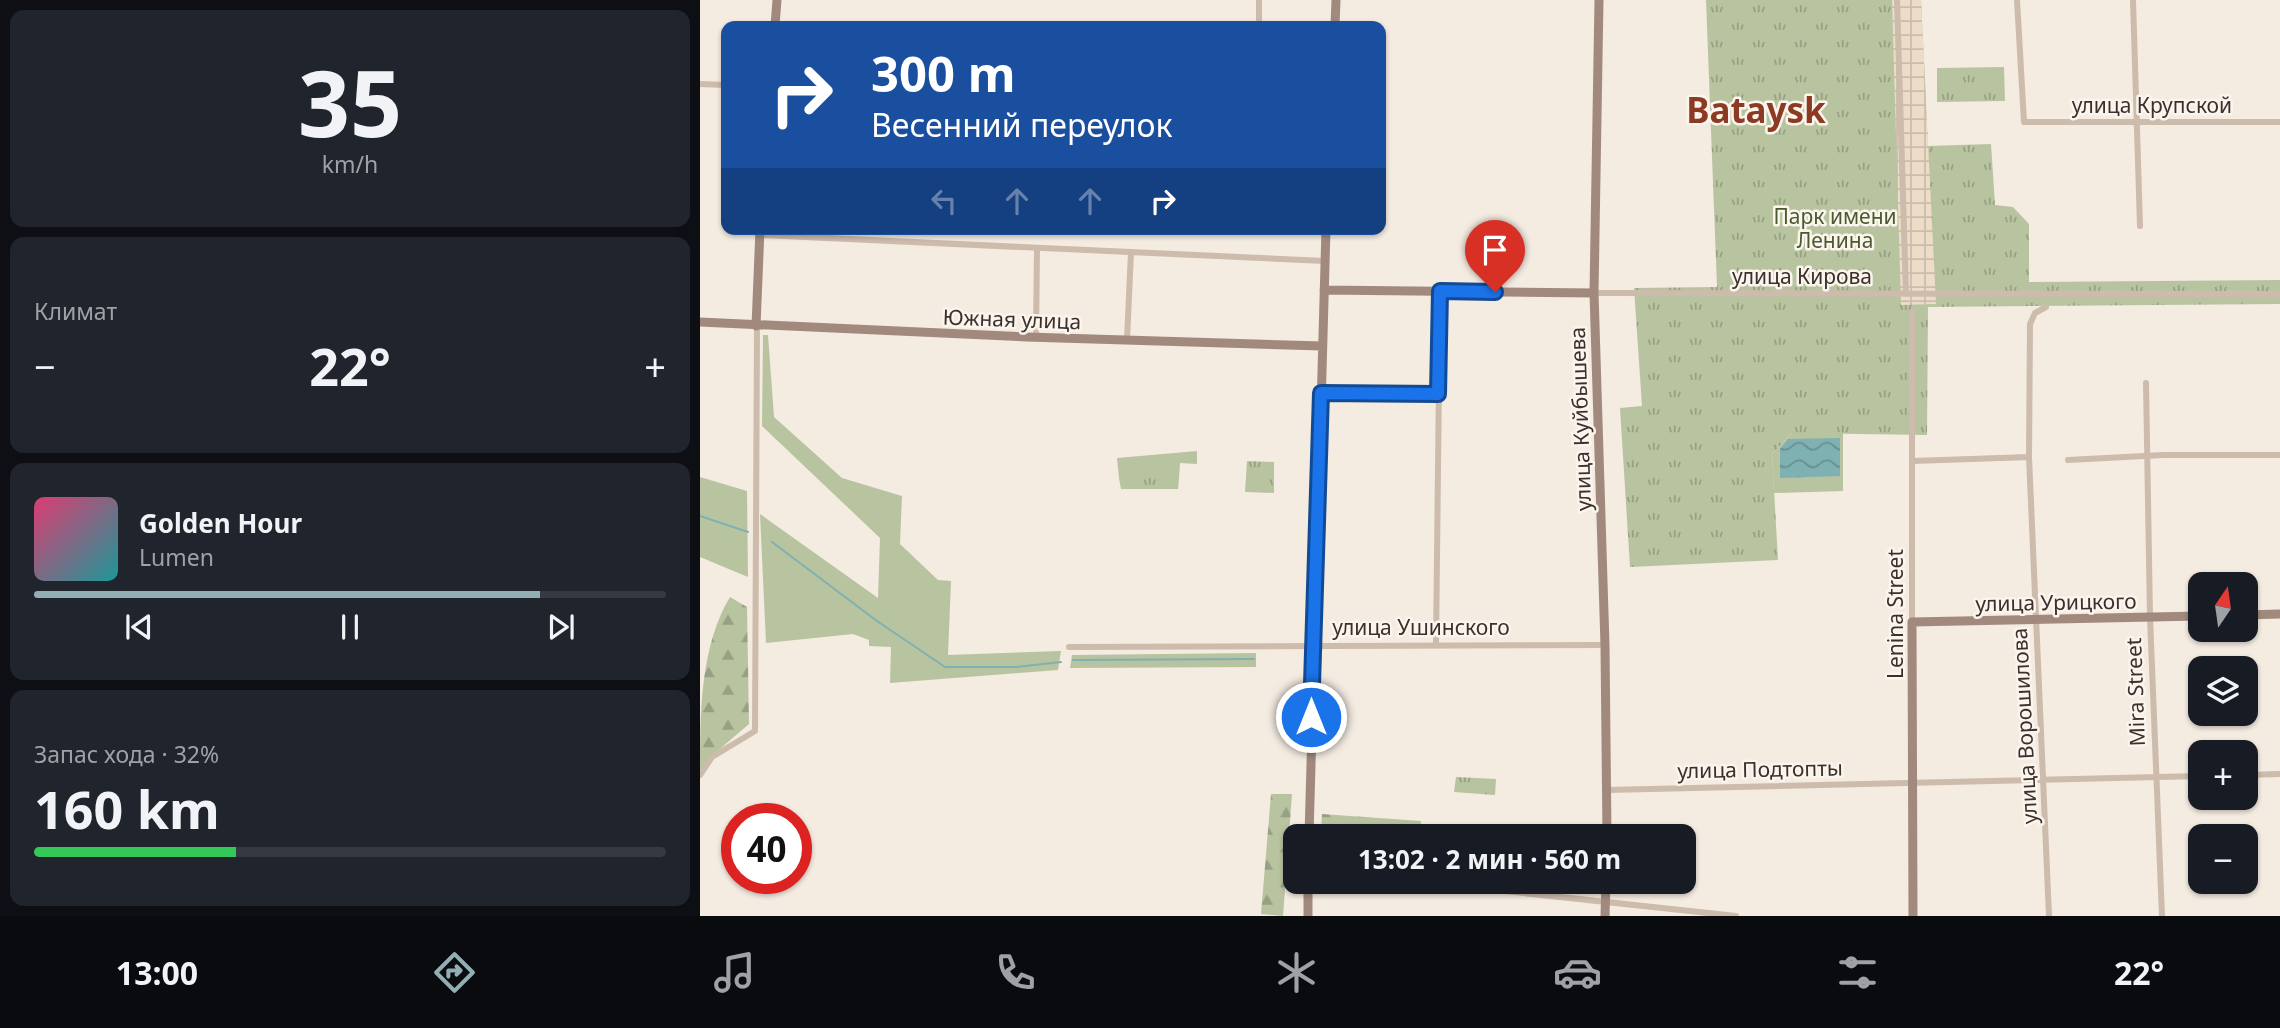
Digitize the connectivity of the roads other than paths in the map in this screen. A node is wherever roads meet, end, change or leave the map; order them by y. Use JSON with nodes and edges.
{"nodes":[{"id":1,"x":777,"y":0,"type":"edge"},
{"id":2,"x":1259,"y":0,"type":"edge"},
{"id":3,"x":1336,"y":0,"type":"edge"},
{"id":4,"x":1599,"y":0,"type":"edge"},
{"id":5,"x":1897,"y":0,"type":"edge"},
{"id":6,"x":2017,"y":0,"type":"edge"},
{"id":7,"x":2133,"y":0,"type":"edge"},
{"id":8,"x":775,"y":21,"type":"edge"},
{"id":9,"x":1259,"y":21,"type":"edge"},
{"id":10,"x":1335,"y":21,"type":"edge"},
{"id":11,"x":700,"y":84,"type":"edge"},
{"id":12,"x":721,"y":85,"type":"edge"},
{"id":13,"x":2136,"y":122,"type":"junction"},
{"id":14,"x":2280,"y":122,"type":"edge"},
{"id":15,"x":2140,"y":226,"type":"dead end"},
{"id":16,"x":760,"y":235,"type":"edge"},
{"id":17,"x":812,"y":235,"type":"edge"},
{"id":18,"x":1326,"y":235,"type":"edge"},
{"id":19,"x":1037,"y":248,"type":"junction"},
{"id":20,"x":1131,"y":252,"type":"junction"},
{"id":21,"x":1325,"y":261,"type":"junction"},
{"id":22,"x":1324,"y":290,"type":"junction"},
{"id":23,"x":1440,"y":291,"type":"junction"},
{"id":24,"x":1594,"y":293,"type":"junction"},
{"id":25,"x":1906,"y":294,"type":"junction"},
{"id":26,"x":2280,"y":294,"type":"edge"},
{"id":27,"x":2046,"y":307,"type":"dead end"},
{"id":28,"x":1912,"y":312,"type":"dead end"},
{"id":29,"x":700,"y":322,"type":"edge"},
{"id":30,"x":757,"y":326,"type":"junction"},
{"id":31,"x":1037,"y":337,"type":"junction"},
{"id":32,"x":1127,"y":340,"type":"junction"},
{"id":33,"x":1322,"y":346,"type":"junction"},
{"id":34,"x":2146,"y":383,"type":"dead end"},
{"id":35,"x":1321,"y":393,"type":"junction"},
{"id":36,"x":1438,"y":394,"type":"junction"},
{"id":37,"x":2280,"y":455,"type":"edge"},
{"id":38,"x":2029,"y":457,"type":"junction"},
{"id":39,"x":2146,"y":457,"type":"junction"},
{"id":40,"x":2068,"y":460,"type":"dead end"},
{"id":41,"x":1913,"y":461,"type":"junction"},
{"id":42,"x":2280,"y":614,"type":"edge"},
{"id":43,"x":2258,"y":615,"type":"edge"},
{"id":44,"x":2188,"y":616,"type":"edge"},
{"id":45,"x":2150,"y":617,"type":"junction"},
{"id":46,"x":2036,"y":619,"type":"junction"},
{"id":47,"x":1912,"y":622,"type":"junction"},
{"id":48,"x":1312,"y":645,"type":"junction"},
{"id":49,"x":1436,"y":645,"type":"junction"},
{"id":50,"x":1605,"y":645,"type":"junction"},
{"id":51,"x":1069,"y":647,"type":"dead end"},
{"id":52,"x":2280,"y":774,"type":"edge"},
{"id":53,"x":700,"y":775,"type":"edge"},
{"id":54,"x":2258,"y":775,"type":"edge"},
{"id":55,"x":2155,"y":776,"type":"junction"},
{"id":56,"x":2188,"y":776,"type":"edge"},
{"id":57,"x":2044,"y":780,"type":"junction"},
{"id":58,"x":1913,"y":783,"type":"junction"},
{"id":59,"x":1607,"y":790,"type":"junction"},
{"id":60,"x":1309,"y":824,"type":"edge"},
{"id":61,"x":1607,"y":824,"type":"edge"},
{"id":62,"x":1308,"y":894,"type":"edge"},
{"id":63,"x":1532,"y":894,"type":"edge"},
{"id":64,"x":1606,"y":894,"type":"edge"},
{"id":65,"x":1606,"y":902,"type":"junction"},
{"id":66,"x":1308,"y":916,"type":"edge"},
{"id":67,"x":1605,"y":916,"type":"edge"},
{"id":68,"x":1736,"y":916,"type":"edge"},
{"id":69,"x":1913,"y":916,"type":"edge"},
{"id":70,"x":2049,"y":916,"type":"edge"},
{"id":71,"x":2162,"y":916,"type":"edge"}],
"edges":[{"from":1,"to":8,"type":"street"},
{"from":2,"to":9,"type":"street"},
{"from":3,"to":10,"type":"street"},
{"from":4,"to":24,"type":"street","name":"улица Куйбышева"},
{"from":5,"to":25,"type":"street"},
{"from":6,"to":13,"type":"street","name":"улица Крупской"},
{"from":7,"to":13,"type":"street"},
{"from":11,"to":12,"type":"street"},
{"from":13,"to":14,"type":"street","name":"улица Крупской"},
{"from":13,"to":15,"type":"street"},
{"from":16,"to":30,"type":"street"},
{"from":17,"to":19,"type":"street"},
{"from":18,"to":21,"type":"street"},
{"from":19,"to":20,"type":"street"},
{"from":19,"to":31,"type":"street"},
{"from":20,"to":21,"type":"street"},
{"from":20,"to":32,"type":"street"},
{"from":21,"to":22,"type":"street"},
{"from":22,"to":23,"type":"street","name":"улица Кирова"},
{"from":22,"to":33,"type":"street"},
{"from":23,"to":24,"type":"street","name":"улица Кирова"},
{"from":23,"to":36,"type":"street"},
{"from":24,"to":25,"type":"street","name":"улица Кирова"},
{"from":24,"to":50,"type":"street","name":"улица Куйбышева"},
{"from":25,"to":26,"type":"street","name":"улица Кирова"},
{"from":27,"to":38,"type":"street","name":"улица Ворошилова"},
{"from":28,"to":41,"type":"street","name":"Lenina Street"},
{"from":29,"to":30,"type":"street","name":"Южная улица"},
{"from":30,"to":31,"type":"street","name":"Южная улица"},
{"from":30,"to":53,"type":"street"},
{"from":31,"to":32,"type":"street","name":"Южная улица"},
{"from":32,"to":33,"type":"street","name":"Южная улица"},
{"from":33,"to":35,"type":"street"},
{"from":34,"to":39,"type":"street","name":"Mira Street"},
{"from":35,"to":36,"type":"street"},
{"from":35,"to":48,"type":"street"},
{"from":36,"to":49,"type":"street"},
{"from":37,"to":39,"type":"street"},
{"from":38,"to":41,"type":"street"},
{"from":38,"to":46,"type":"street","name":"улица Ворошилова"},
{"from":39,"to":40,"type":"street"},
{"from":39,"to":45,"type":"street","name":"Mira Street"},
{"from":41,"to":47,"type":"street","name":"Lenina Street"},
{"from":42,"to":43,"type":"street"},
{"from":44,"to":45,"type":"street","name":"улица Урицкого"},
{"from":45,"to":46,"type":"street","name":"улица Урицкого"},
{"from":45,"to":55,"type":"street","name":"Mira Street"},
{"from":46,"to":47,"type":"street","name":"улица Урицкого"},
{"from":46,"to":57,"type":"street","name":"улица Ворошилова"},
{"from":47,"to":58,"type":"street","name":"Lenina Street"},
{"from":48,"to":49,"type":"street","name":"улица Ушинского"},
{"from":48,"to":51,"type":"street","name":"улица Ушинского"},
{"from":48,"to":60,"type":"street"},
{"from":49,"to":50,"type":"street","name":"улица Ушинского"},
{"from":50,"to":59,"type":"street","name":"улица Куйбышева"},
{"from":52,"to":54,"type":"street"},
{"from":55,"to":56,"type":"street","name":"улица Подтопты"},
{"from":55,"to":57,"type":"street","name":"улица Подтопты"},
{"from":55,"to":71,"type":"street","name":"Mira Street"},
{"from":57,"to":58,"type":"street","name":"улица Подтопты"},
{"from":57,"to":70,"type":"street","name":"улица Ворошилова"},
{"from":58,"to":59,"type":"street","name":"улица Подтопты"},
{"from":58,"to":69,"type":"street","name":"Lenina Street"},
{"from":59,"to":61,"type":"street","name":"улица Куйбышева"},
{"from":62,"to":66,"type":"street"},
{"from":63,"to":65,"type":"street"},
{"from":64,"to":65,"type":"street"},
{"from":65,"to":67,"type":"street"},
{"from":65,"to":68,"type":"street"}]}
